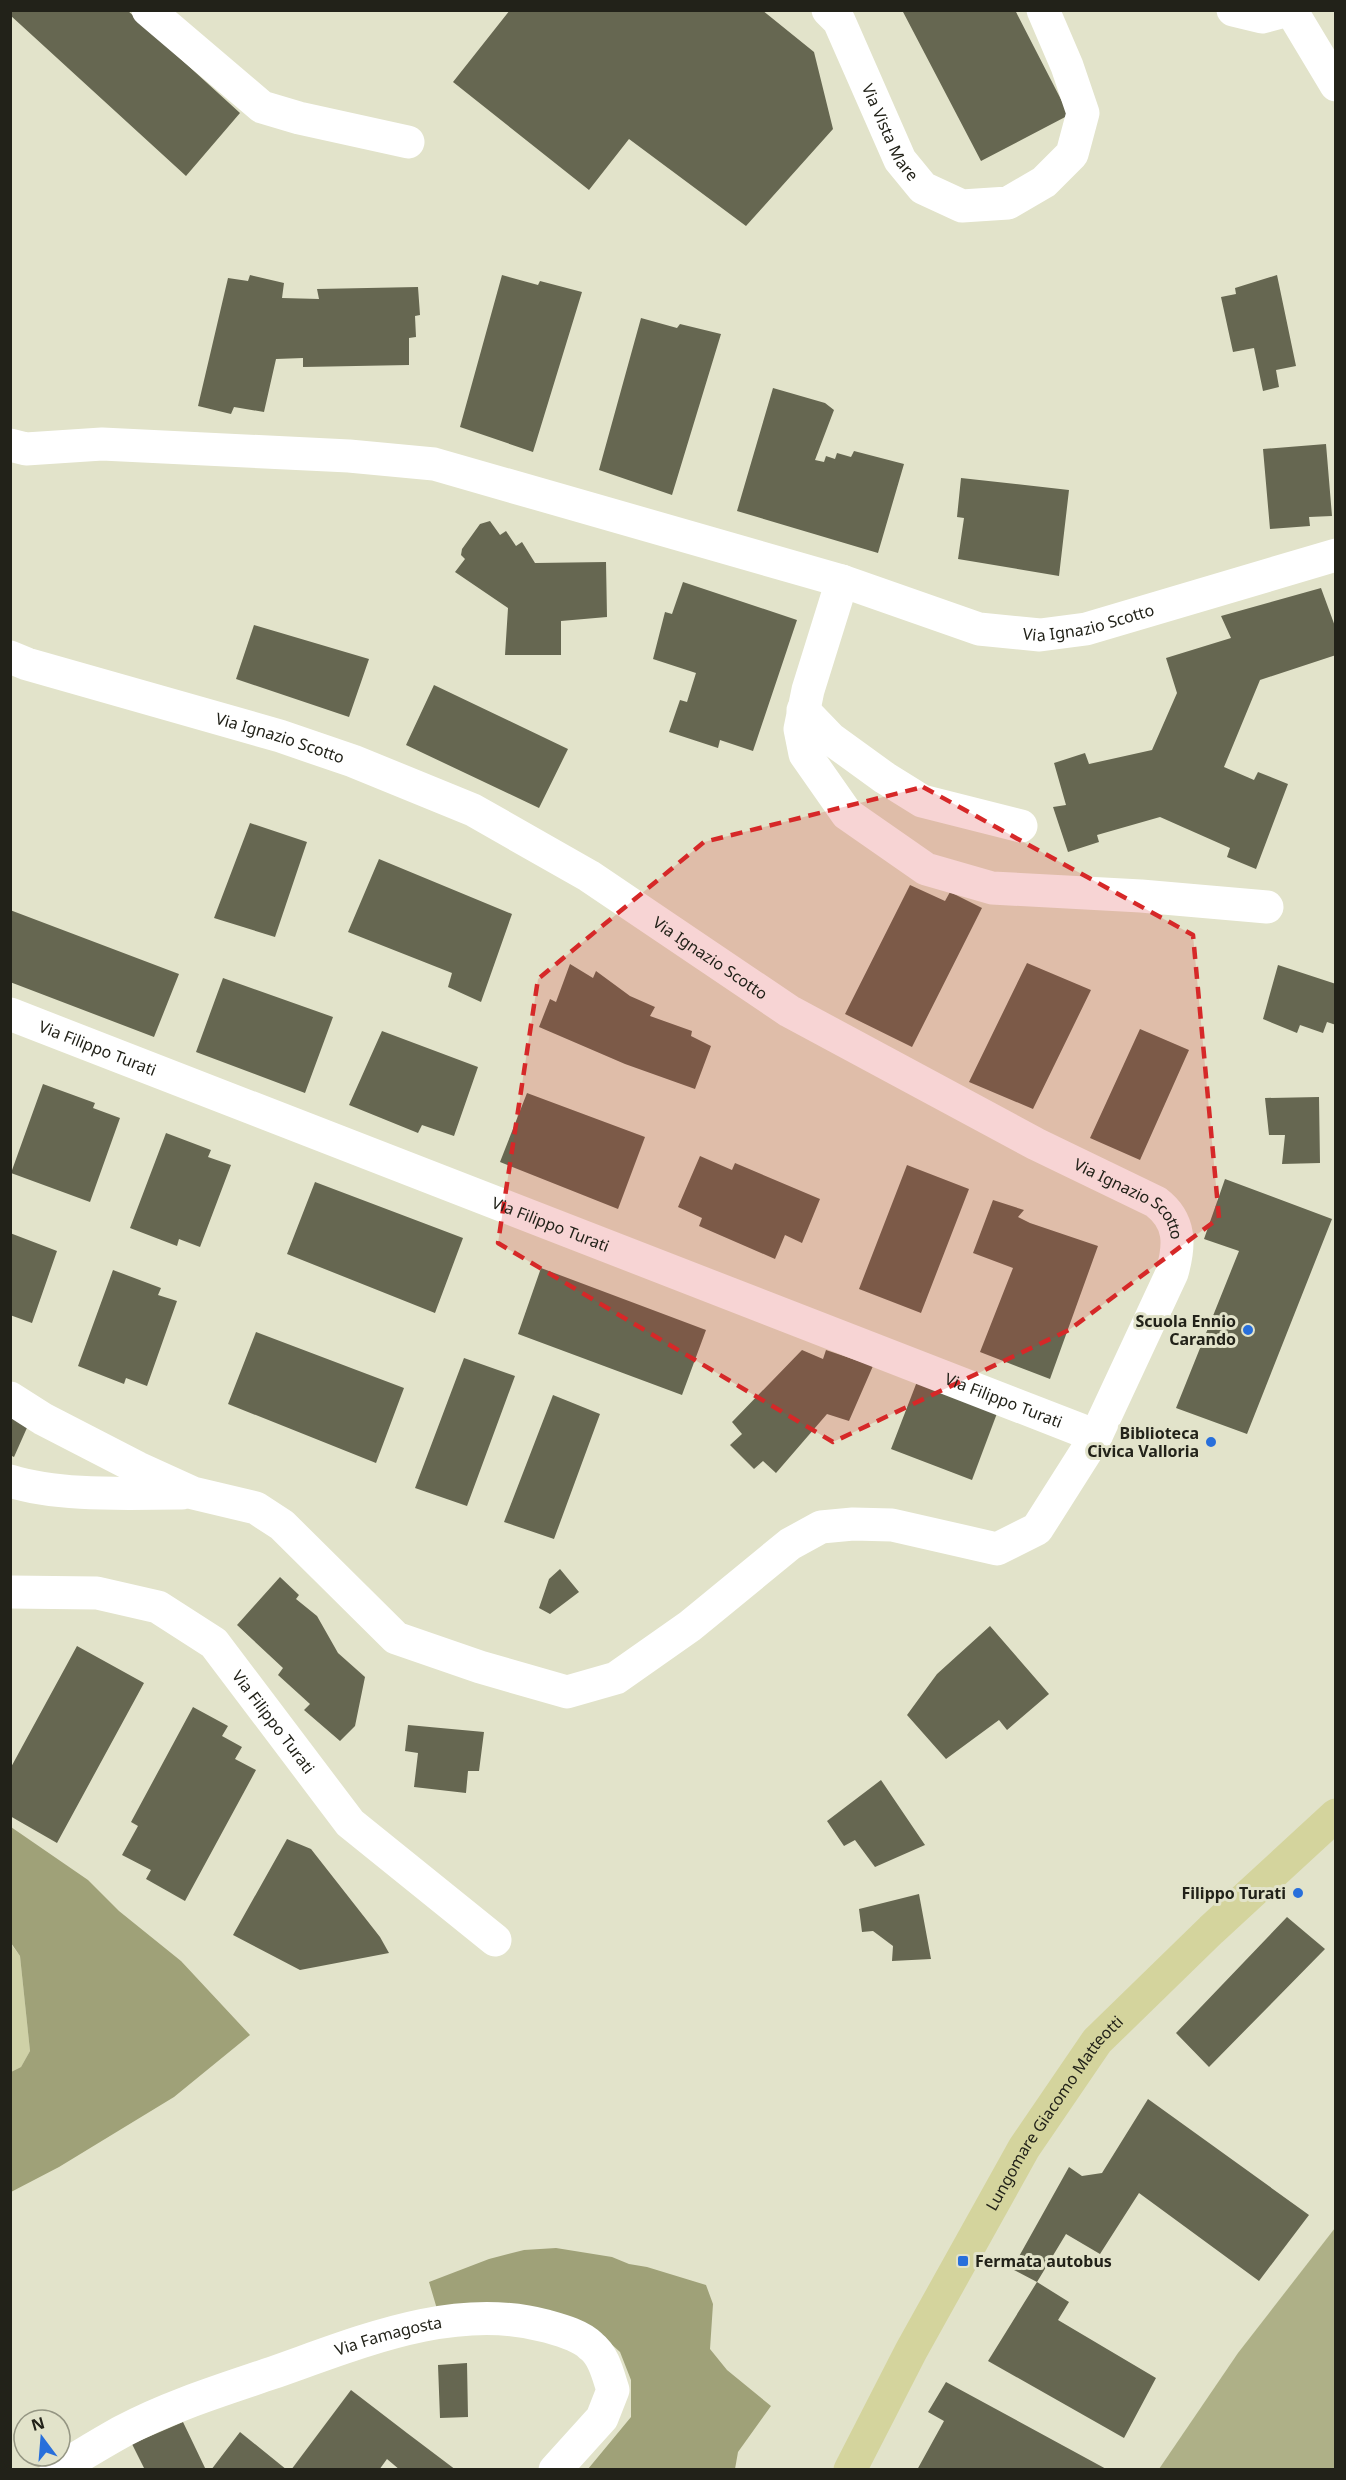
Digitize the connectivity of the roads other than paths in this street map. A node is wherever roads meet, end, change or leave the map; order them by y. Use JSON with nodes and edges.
{"nodes":[{"id":1,"x":148,"y":10,"type":"edge"},
{"id":2,"x":828,"y":10,"type":"edge"},
{"id":3,"x":1043,"y":10,"type":"edge"},
{"id":4,"x":1233,"y":10,"type":"edge"},
{"id":5,"x":1289,"y":10,"type":"edge"},
{"id":6,"x":1335,"y":85,"type":"edge"},
{"id":7,"x":408,"y":142,"type":"dead end"},
{"id":8,"x":10,"y":445,"type":"edge"},
{"id":9,"x":1335,"y":555,"type":"edge"},
{"id":10,"x":842,"y":581,"type":"junction"},
{"id":11,"x":10,"y":657,"type":"edge"},
{"id":12,"x":803,"y":710,"type":"junction"},
{"id":13,"x":1021,"y":826,"type":"dead end"},
{"id":14,"x":1267,"y":907,"type":"dead end"},
{"id":15,"x":10,"y":1014,"type":"edge"},
{"id":16,"x":10,"y":1398,"type":"edge"},
{"id":17,"x":1096,"y":1436,"type":"junction"},
{"id":18,"x":10,"y":1481,"type":"edge"},
{"id":19,"x":193,"y":1492,"type":"junction"},
{"id":20,"x":10,"y":1593,"type":"edge"},
{"id":21,"x":1335,"y":1815,"type":"edge"},
{"id":22,"x":495,"y":1940,"type":"dead end"},
{"id":23,"x":56,"y":2469,"type":"edge"},
{"id":24,"x":555,"y":2469,"type":"edge"},
{"id":25,"x":850,"y":2469,"type":"edge"}],
"edges":[{"from":1,"to":7,"type":"street"},
{"from":2,"to":3,"type":"street","name":"Via Vista Mare"},
{"from":4,"to":5,"type":"street"},
{"from":5,"to":6,"type":"street"},
{"from":8,"to":10,"type":"street","name":"Via Ignazio Scotto"},
{"from":9,"to":10,"type":"street","name":"Via Ignazio Scotto"},
{"from":10,"to":12,"type":"street"},
{"from":11,"to":17,"type":"street","name":"Via Ignazio Scotto"},
{"from":12,"to":13,"type":"street"},
{"from":12,"to":14,"type":"street"},
{"from":15,"to":17,"type":"street","name":"Via Filippo Turati"},
{"from":16,"to":19,"type":"street"},
{"from":17,"to":19,"type":"street"},
{"from":18,"to":19,"type":"street"},
{"from":20,"to":22,"type":"street","name":"Via Filippo Turati"},
{"from":21,"to":25,"type":"main road","name":"Lungomare Giacomo Matteotti"},
{"from":23,"to":24,"type":"street","name":"Via Famagosta"}]}
